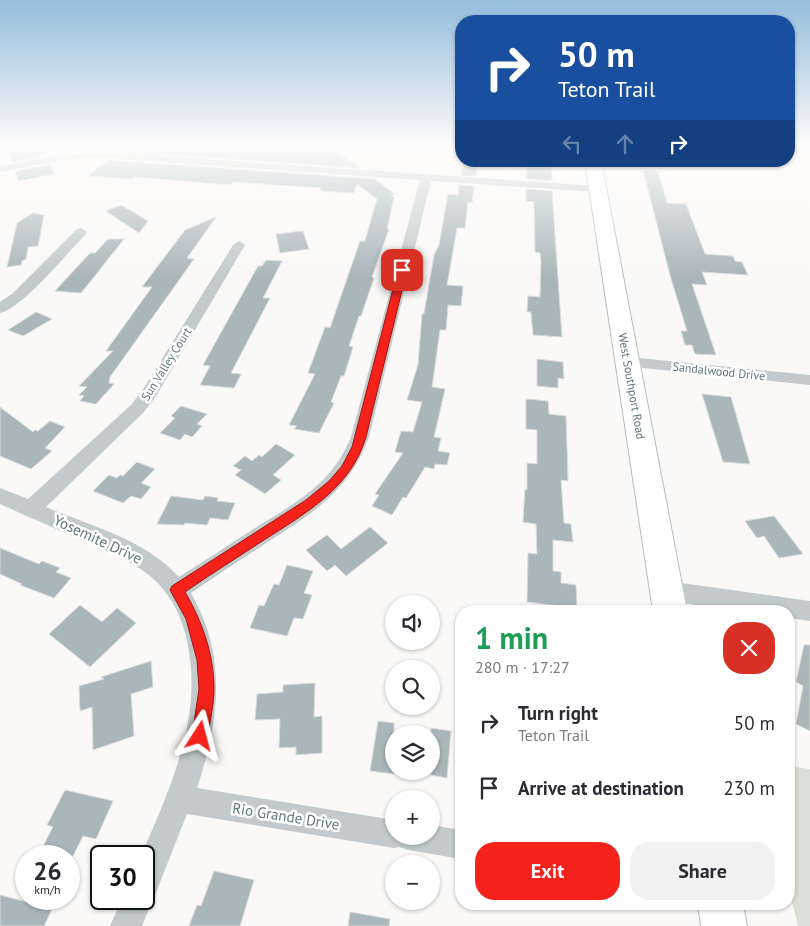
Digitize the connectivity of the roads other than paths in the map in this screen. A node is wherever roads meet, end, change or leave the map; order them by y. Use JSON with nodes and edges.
{"nodes":[{"id":1,"x":423,"y":190,"type":"edge"},
{"id":2,"x":597,"y":190,"type":"edge"},
{"id":3,"x":81,"y":232,"type":"dead end"},
{"id":4,"x":239,"y":245,"type":"dead end"},
{"id":5,"x":0,"y":309,"type":"edge"},
{"id":6,"x":628,"y":362,"type":"junction"},
{"id":7,"x":810,"y":380,"type":"edge"},
{"id":8,"x":0,"y":496,"type":"edge"},
{"id":9,"x":31,"y":509,"type":"junction"},
{"id":10,"x":176,"y":590,"type":"junction"},
{"id":11,"x":669,"y":601,"type":"edge"},
{"id":12,"x":725,"y":605,"type":"edge"},
{"id":13,"x":795,"y":610,"type":"edge"},
{"id":14,"x":810,"y":611,"type":"edge"},
{"id":15,"x":179,"y":799,"type":"junction"},
{"id":16,"x":385,"y":833,"type":"edge"},
{"id":17,"x":440,"y":841,"type":"edge"},
{"id":18,"x":455,"y":844,"type":"edge"},
{"id":19,"x":155,"y":857,"type":"edge"},
{"id":20,"x":133,"y":910,"type":"edge"},
{"id":21,"x":721,"y":910,"type":"edge"},
{"id":22,"x":126,"y":926,"type":"edge"},
{"id":23,"x":724,"y":926,"type":"edge"}],
"edges":[{"from":1,"to":10,"type":"street"},
{"from":2,"to":6,"type":"main road","name":"West Southport Road"},
{"from":3,"to":5,"type":"street"},
{"from":4,"to":9,"type":"street","name":"Sun Valley Court"},
{"from":6,"to":7,"type":"street","name":"Sandalwood Drive"},
{"from":6,"to":11,"type":"main road","name":"West Southport Road"},
{"from":8,"to":9,"type":"street","name":"Yosemite Drive"},
{"from":9,"to":10,"type":"street","name":"Yosemite Drive"},
{"from":10,"to":15,"type":"street","name":"Yosemite Drive"},
{"from":11,"to":12,"type":"street"},
{"from":13,"to":14,"type":"street"},
{"from":15,"to":16,"type":"street","name":"Rio Grande Drive"},
{"from":15,"to":19,"type":"street","name":"Yosemite Drive"},
{"from":17,"to":18,"type":"street"},
{"from":20,"to":22,"type":"street"},
{"from":21,"to":23,"type":"main road"}]}
